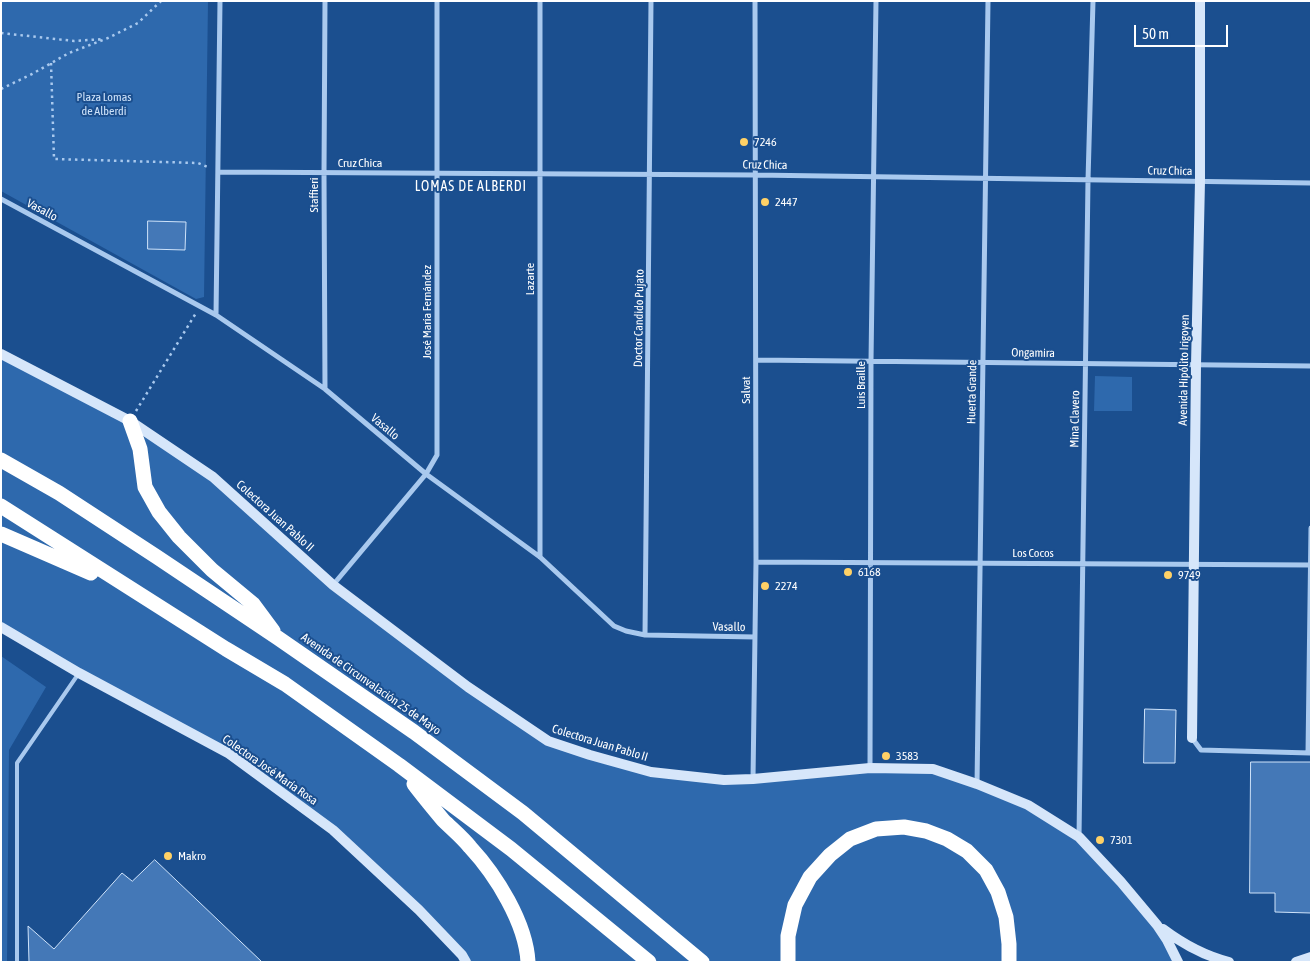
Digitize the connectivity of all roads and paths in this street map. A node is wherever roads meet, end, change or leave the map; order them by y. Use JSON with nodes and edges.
{"nodes":[{"id":1,"x":161,"y":1,"type":"edge"},
{"id":2,"x":220,"y":1,"type":"edge"},
{"id":3,"x":325,"y":1,"type":"edge"},
{"id":4,"x":437,"y":1,"type":"edge"},
{"id":5,"x":540,"y":1,"type":"edge"},
{"id":6,"x":651,"y":1,"type":"edge"},
{"id":7,"x":755,"y":1,"type":"edge"},
{"id":8,"x":876,"y":1,"type":"edge"},
{"id":9,"x":988,"y":1,"type":"edge"},
{"id":10,"x":1093,"y":1,"type":"edge"},
{"id":11,"x":1200,"y":1,"type":"edge"},
{"id":12,"x":1,"y":33,"type":"edge"},
{"id":13,"x":108,"y":38,"type":"junction"},
{"id":14,"x":51,"y":63,"type":"junction"},
{"id":15,"x":1,"y":90,"type":"edge"},
{"id":16,"x":218,"y":172,"type":"junction"},
{"id":17,"x":324,"y":173,"type":"junction"},
{"id":18,"x":437,"y":173,"type":"junction"},
{"id":19,"x":540,"y":174,"type":"junction"},
{"id":20,"x":650,"y":174,"type":"junction"},
{"id":21,"x":755,"y":175,"type":"junction"},
{"id":22,"x":874,"y":177,"type":"junction"},
{"id":23,"x":985,"y":178,"type":"junction"},
{"id":24,"x":1088,"y":180,"type":"junction"},
{"id":25,"x":1200,"y":181,"type":"junction"},
{"id":26,"x":1311,"y":183,"type":"edge"},
{"id":27,"x":1,"y":199,"type":"edge"},
{"id":28,"x":200,"y":307,"type":"junction"},
{"id":29,"x":216,"y":315,"type":"junction"},
{"id":30,"x":1,"y":354,"type":"edge"},
{"id":31,"x":756,"y":360,"type":"junction"},
{"id":32,"x":870,"y":362,"type":"junction"},
{"id":33,"x":983,"y":363,"type":"junction"},
{"id":34,"x":1086,"y":364,"type":"junction"},
{"id":35,"x":1196,"y":365,"type":"junction"},
{"id":36,"x":1311,"y":366,"type":"edge"},
{"id":37,"x":325,"y":389,"type":"junction"},
{"id":38,"x":130,"y":421,"type":"junction"},
{"id":39,"x":1,"y":460,"type":"edge"},
{"id":40,"x":426,"y":474,"type":"junction"},
{"id":41,"x":1,"y":506,"type":"edge"},
{"id":42,"x":1311,"y":528,"type":"edge"},
{"id":43,"x":1,"y":534,"type":"edge"},
{"id":44,"x":540,"y":557,"type":"junction"},
{"id":45,"x":756,"y":562,"type":"junction"},
{"id":46,"x":871,"y":562,"type":"junction"},
{"id":47,"x":980,"y":563,"type":"junction"},
{"id":48,"x":1083,"y":564,"type":"junction"},
{"id":49,"x":1194,"y":564,"type":"junction"},
{"id":50,"x":1311,"y":565,"type":"edge"},
{"id":51,"x":333,"y":585,"type":"junction"},
{"id":52,"x":137,"y":594,"type":"junction"},
{"id":53,"x":1,"y":627,"type":"edge"},
{"id":54,"x":646,"y":635,"type":"junction"},
{"id":55,"x":755,"y":637,"type":"junction"},
{"id":56,"x":278,"y":638,"type":"junction"},
{"id":57,"x":79,"y":673,"type":"junction"},
{"id":58,"x":1192,"y":738,"type":"joint"},
{"id":59,"x":1310,"y":753,"type":"edge"},
{"id":60,"x":399,"y":765,"type":"junction"},
{"id":61,"x":870,"y":768,"type":"junction"},
{"id":62,"x":753,"y":779,"type":"junction"},
{"id":63,"x":977,"y":784,"type":"junction"},
{"id":64,"x":1079,"y":837,"type":"junction"},
{"id":65,"x":1158,"y":925,"type":"junction"},
{"id":66,"x":1311,"y":957,"type":"edge"},
{"id":67,"x":17,"y":962,"type":"edge"},
{"id":68,"x":466,"y":962,"type":"edge"},
{"id":69,"x":528,"y":962,"type":"edge"},
{"id":70,"x":649,"y":962,"type":"edge"},
{"id":71,"x":702,"y":962,"type":"edge"},
{"id":72,"x":788,"y":962,"type":"edge"},
{"id":73,"x":1008,"y":962,"type":"edge"},
{"id":74,"x":1178,"y":962,"type":"edge"},
{"id":75,"x":1229,"y":962,"type":"edge"},
{"id":76,"x":1296,"y":962,"type":"edge"}],
"edges":[{"from":1,"to":13,"type":"path"},
{"from":2,"to":16,"type":"street"},
{"from":3,"to":17,"type":"street","name":"Staffieri"},
{"from":4,"to":18,"type":"street","name":"José María Fernández"},
{"from":5,"to":19,"type":"street","name":"Lazarte"},
{"from":6,"to":20,"type":"street","name":"Doctor Candido Pujato"},
{"from":7,"to":21,"type":"street","name":"Salvat"},
{"from":8,"to":22,"type":"street","name":"Luis Braille"},
{"from":9,"to":23,"type":"street","name":"Huerta Grande"},
{"from":10,"to":24,"type":"street","name":"Mina Clavero"},
{"from":11,"to":25,"type":"main road","name":"Avenida Hipólito Irigoyen"},
{"from":12,"to":13,"type":"path"},
{"from":13,"to":14,"type":"path"},
{"from":14,"to":15,"type":"path"},
{"from":14,"to":16,"type":"path"},
{"from":16,"to":17,"type":"street","name":"Cruz Chica"},
{"from":16,"to":29,"type":"street"},
{"from":17,"to":18,"type":"street","name":"Cruz Chica"},
{"from":17,"to":37,"type":"street","name":"Staffieri"},
{"from":18,"to":19,"type":"street","name":"Cruz Chica"},
{"from":18,"to":40,"type":"street","name":"José María Fernández"},
{"from":19,"to":20,"type":"street","name":"Cruz Chica"},
{"from":19,"to":44,"type":"street","name":"Lazarte"},
{"from":20,"to":21,"type":"street","name":"Cruz Chica"},
{"from":20,"to":54,"type":"street","name":"Doctor Candido Pujato"},
{"from":21,"to":22,"type":"street","name":"Cruz Chica"},
{"from":21,"to":31,"type":"street","name":"Salvat"},
{"from":22,"to":23,"type":"street","name":"Cruz Chica"},
{"from":22,"to":32,"type":"street","name":"Luis Braille"},
{"from":23,"to":24,"type":"street","name":"Cruz Chica"},
{"from":23,"to":33,"type":"street","name":"Huerta Grande"},
{"from":24,"to":25,"type":"street","name":"Cruz Chica"},
{"from":24,"to":34,"type":"street","name":"Mina Clavero"},
{"from":25,"to":26,"type":"street","name":"Cruz Chica"},
{"from":25,"to":35,"type":"main road","name":"Avenida Hipólito Irigoyen"},
{"from":27,"to":28,"type":"street","name":"Vasallo"},
{"from":28,"to":29,"type":"street","name":"Vasallo"},
{"from":28,"to":38,"type":"path"},
{"from":29,"to":37,"type":"street","name":"Vasallo"},
{"from":30,"to":38,"type":"main road","name":"Colectora Juan Pablo II"},
{"from":31,"to":32,"type":"street","name":"Ongamira"},
{"from":31,"to":45,"type":"street","name":"Salvat"},
{"from":32,"to":33,"type":"street","name":"Ongamira"},
{"from":32,"to":46,"type":"street","name":"Luis Braille"},
{"from":33,"to":34,"type":"street","name":"Ongamira"},
{"from":33,"to":47,"type":"street","name":"Huerta Grande"},
{"from":34,"to":35,"type":"street","name":"Ongamira"},
{"from":34,"to":48,"type":"street","name":"Mina Clavero"},
{"from":35,"to":36,"type":"street","name":"Ongamira"},
{"from":35,"to":49,"type":"main road","name":"Avenida Hipólito Irigoyen"},
{"from":37,"to":40,"type":"street","name":"Vasallo"},
{"from":38,"to":51,"type":"main road","name":"Colectora Juan Pablo II"},
{"from":38,"to":56,"type":"highway"},
{"from":39,"to":56,"type":"highway","name":"Avenida de Circunvalación 25 de Mayo"},
{"from":40,"to":44,"type":"street","name":"Vasallo"},
{"from":40,"to":51,"type":"street","name":"José María Fernández"},
{"from":41,"to":52,"type":"highway"},
{"from":42,"to":50,"type":"street"},
{"from":43,"to":52,"type":"highway"},
{"from":44,"to":54,"type":"street","name":"Vasallo"},
{"from":45,"to":46,"type":"street","name":"Los Cocos"},
{"from":45,"to":55,"type":"street","name":"Salvat"},
{"from":46,"to":47,"type":"street","name":"Los Cocos"},
{"from":46,"to":61,"type":"street","name":"Luis Braille"},
{"from":47,"to":48,"type":"street","name":"Los Cocos"},
{"from":47,"to":63,"type":"street","name":"Huerta Grande"},
{"from":48,"to":49,"type":"street","name":"Los Cocos"},
{"from":48,"to":64,"type":"street","name":"Mina Clavero"},
{"from":49,"to":50,"type":"street","name":"Los Cocos"},
{"from":49,"to":58,"type":"main road","name":"Avenida Hipólito Irigoyen"},
{"from":50,"to":59,"type":"street"},
{"from":51,"to":62,"type":"main road","name":"Colectora Juan Pablo II"},
{"from":52,"to":60,"type":"highway"},
{"from":53,"to":57,"type":"main road","name":"Colectora José María Rosa"},
{"from":54,"to":55,"type":"street","name":"Vasallo"},
{"from":55,"to":62,"type":"street","name":"Salvat"},
{"from":56,"to":71,"type":"highway","name":"Avenida de Circunvalación 25 de Mayo"},
{"from":57,"to":67,"type":"lane"},
{"from":57,"to":68,"type":"main road","name":"Colectora José María Rosa"},
{"from":58,"to":59,"type":"street"},
{"from":60,"to":69,"type":"highway"},
{"from":60,"to":70,"type":"highway"},
{"from":61,"to":62,"type":"main road","name":"Colectora Juan Pablo II"},
{"from":61,"to":63,"type":"main road","name":"Colectora Juan Pablo II"},
{"from":63,"to":64,"type":"main road","name":"Colectora Juan Pablo II"},
{"from":64,"to":65,"type":"main road","name":"Colectora Juan Pablo II"},
{"from":65,"to":74,"type":"main road","name":"Colectora Juan Pablo II"},
{"from":65,"to":75,"type":"main road"},
{"from":66,"to":76,"type":"main road"},
{"from":72,"to":73,"type":"highway"}]}
